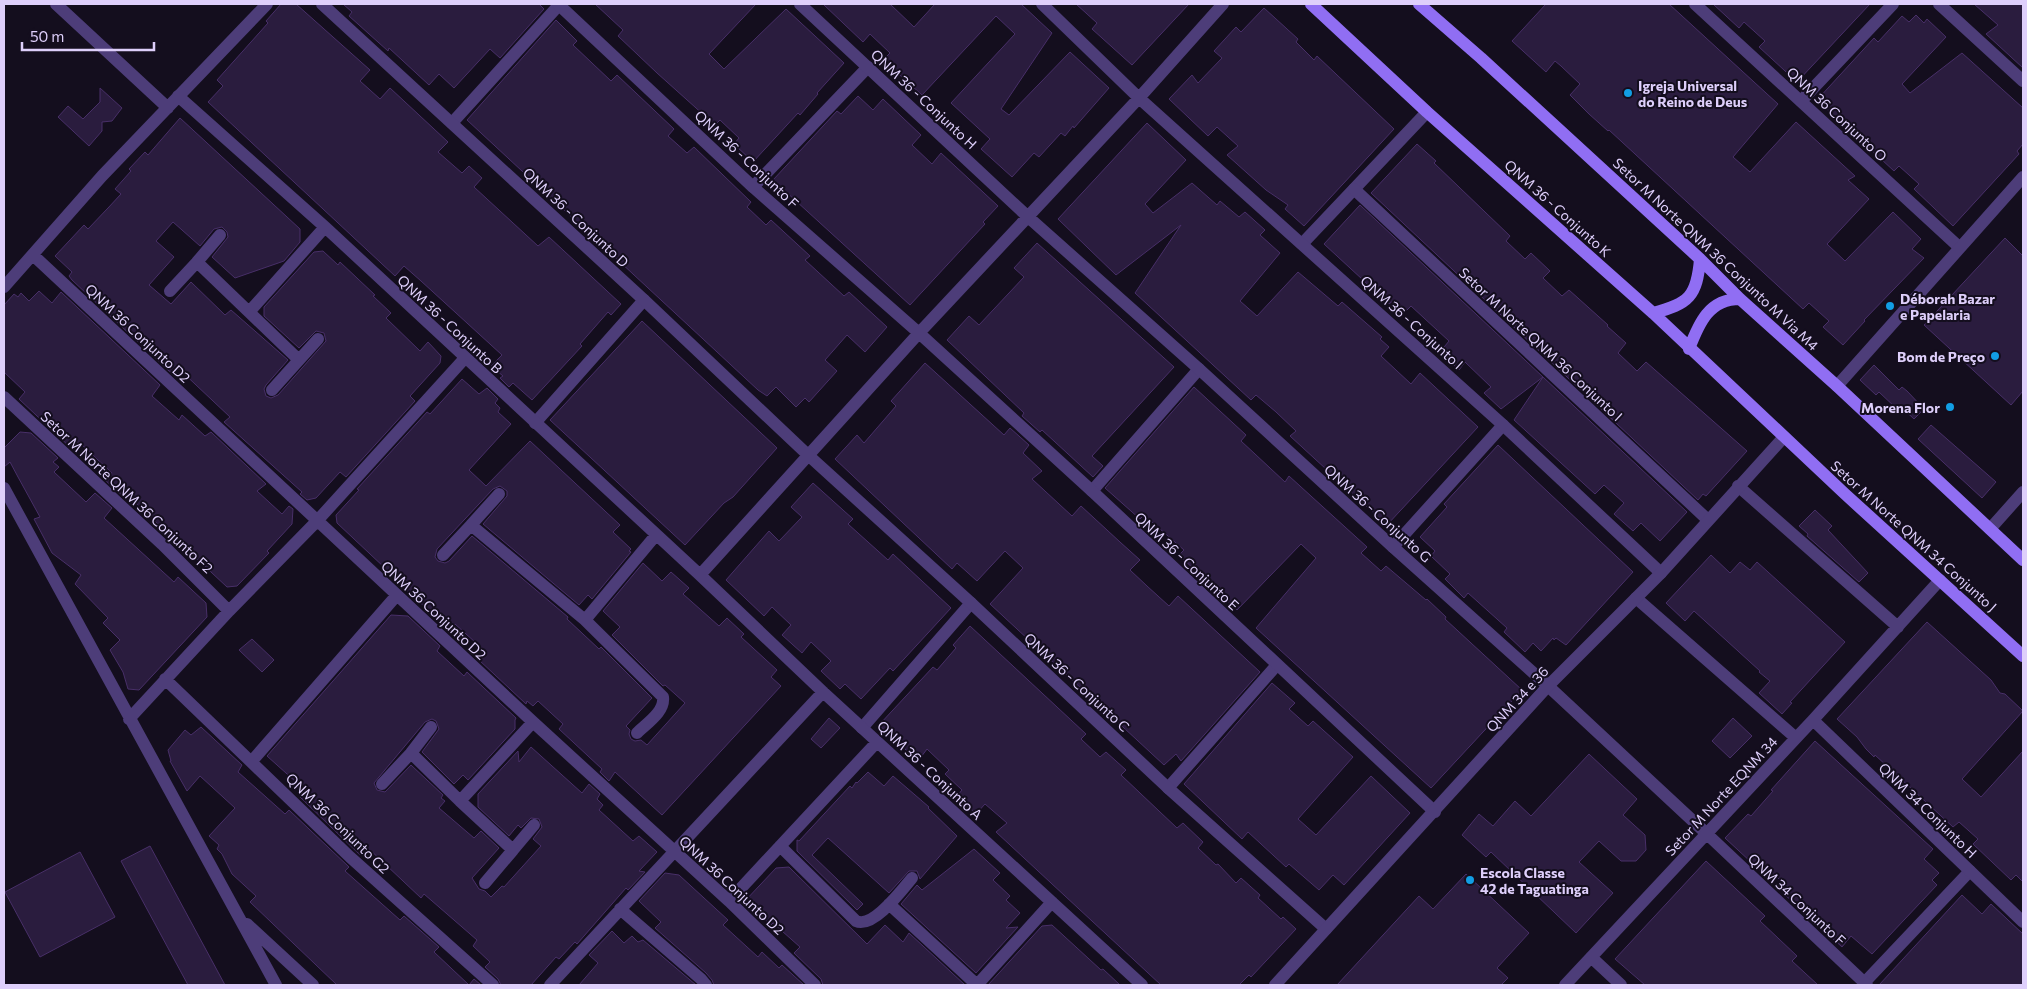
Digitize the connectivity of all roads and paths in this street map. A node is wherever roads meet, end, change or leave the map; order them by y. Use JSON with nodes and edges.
{"nodes":[{"id":1,"x":56,"y":4,"type":"edge"},
{"id":2,"x":267,"y":4,"type":"edge"},
{"id":3,"x":322,"y":4,"type":"edge"},
{"id":4,"x":558,"y":4,"type":"edge"},
{"id":5,"x":800,"y":4,"type":"edge"},
{"id":6,"x":1042,"y":4,"type":"edge"},
{"id":7,"x":1223,"y":4,"type":"edge"},
{"id":8,"x":1312,"y":4,"type":"edge"},
{"id":9,"x":1419,"y":4,"type":"edge"},
{"id":10,"x":1695,"y":4,"type":"edge"},
{"id":11,"x":1893,"y":4,"type":"edge"},
{"id":12,"x":1939,"y":4,"type":"edge"},
{"id":13,"x":868,"y":67,"type":"junction"},
{"id":14,"x":2023,"y":81,"type":"edge"},
{"id":15,"x":178,"y":96,"type":"junction"},
{"id":16,"x":1139,"y":98,"type":"junction"},
{"id":17,"x":1801,"y":101,"type":"junction"},
{"id":18,"x":168,"y":108,"type":"junction"},
{"id":19,"x":1427,"y":112,"type":"junction"},
{"id":20,"x":452,"y":123,"type":"junction"},
{"id":21,"x":2023,"y":177,"type":"edge"},
{"id":22,"x":753,"y":187,"type":"junction"},
{"id":23,"x":1354,"y":189,"type":"junction"},
{"id":24,"x":1027,"y":216,"type":"junction"},
{"id":25,"x":325,"y":228,"type":"junction"},
{"id":26,"x":220,"y":235,"type":"dead end"},
{"id":27,"x":1302,"y":244,"type":"junction"},
{"id":28,"x":1959,"y":247,"type":"junction"},
{"id":29,"x":33,"y":256,"type":"junction"},
{"id":30,"x":1700,"y":259,"type":"junction"},
{"id":31,"x":197,"y":262,"type":"junction"},
{"id":32,"x":4,"y":287,"type":"edge"},
{"id":33,"x":170,"y":291,"type":"dead end"},
{"id":34,"x":1740,"y":299,"type":"junction"},
{"id":35,"x":644,"y":300,"type":"junction"},
{"id":36,"x":249,"y":312,"type":"junction"},
{"id":37,"x":1653,"y":313,"type":"junction"},
{"id":38,"x":919,"y":333,"type":"junction"},
{"id":39,"x":318,"y":339,"type":"dead end"},
{"id":40,"x":1689,"y":349,"type":"junction"},
{"id":41,"x":465,"y":358,"type":"junction"},
{"id":42,"x":299,"y":360,"type":"junction"},
{"id":43,"x":1199,"y":368,"type":"junction"},
{"id":44,"x":1837,"y":386,"type":"junction"},
{"id":45,"x":272,"y":390,"type":"dead end"},
{"id":46,"x":4,"y":397,"type":"edge"},
{"id":47,"x":536,"y":423,"type":"junction"},
{"id":48,"x":1503,"y":425,"type":"junction"},
{"id":49,"x":1784,"y":437,"type":"junction"},
{"id":50,"x":808,"y":454,"type":"junction"},
{"id":51,"x":1738,"y":486,"type":"junction"},
{"id":52,"x":4,"y":488,"type":"edge"},
{"id":53,"x":1092,"y":491,"type":"junction"},
{"id":54,"x":2023,"y":492,"type":"edge"},
{"id":55,"x":499,"y":494,"type":"dead end"},
{"id":56,"x":1708,"y":520,"type":"junction"},
{"id":57,"x":317,"y":521,"type":"junction"},
{"id":58,"x":471,"y":525,"type":"junction"},
{"id":59,"x":1990,"y":529,"type":"junction"},
{"id":60,"x":656,"y":535,"type":"junction"},
{"id":61,"x":1393,"y":547,"type":"junction"},
{"id":62,"x":443,"y":555,"type":"dead end"},
{"id":63,"x":2023,"y":560,"type":"edge"},
{"id":64,"x":1661,"y":573,"type":"junction"},
{"id":65,"x":700,"y":574,"type":"junction"},
{"id":66,"x":1940,"y":580,"type":"junction"},
{"id":67,"x":397,"y":595,"type":"junction"},
{"id":68,"x":1636,"y":598,"type":"junction"},
{"id":69,"x":971,"y":604,"type":"junction"},
{"id":70,"x":229,"y":611,"type":"junction"},
{"id":71,"x":585,"y":620,"type":"junction"},
{"id":72,"x":1898,"y":627,"type":"junction"},
{"id":73,"x":2023,"y":656,"type":"edge"},
{"id":74,"x":1276,"y":666,"type":"junction"},
{"id":75,"x":165,"y":679,"type":"junction"},
{"id":76,"x":1548,"y":686,"type":"junction"},
{"id":77,"x":822,"y":692,"type":"junction"},
{"id":78,"x":129,"y":719,"type":"junction"},
{"id":79,"x":1813,"y":720,"type":"junction"},
{"id":80,"x":532,"y":722,"type":"junction"},
{"id":81,"x":431,"y":727,"type":"dead end"},
{"id":82,"x":862,"y":728,"type":"junction"},
{"id":83,"x":637,"y":732,"type":"dead end"},
{"id":84,"x":1796,"y":738,"type":"junction"},
{"id":85,"x":877,"y":742,"type":"junction"},
{"id":86,"x":411,"y":753,"type":"junction"},
{"id":87,"x":252,"y":761,"type":"junction"},
{"id":88,"x":382,"y":784,"type":"dead end"},
{"id":89,"x":1168,"y":788,"type":"junction"},
{"id":90,"x":460,"y":801,"type":"junction"},
{"id":91,"x":1434,"y":812,"type":"junction"},
{"id":92,"x":534,"y":825,"type":"dead end"},
{"id":93,"x":1707,"y":834,"type":"junction"},
{"id":94,"x":780,"y":846,"type":"junction"},
{"id":95,"x":512,"y":850,"type":"junction"},
{"id":96,"x":675,"y":852,"type":"junction"},
{"id":97,"x":1970,"y":871,"type":"junction"},
{"id":98,"x":912,"y":878,"type":"dead end"},
{"id":99,"x":485,"y":883,"type":"dead end"},
{"id":100,"x":729,"y":901,"type":"junction"},
{"id":101,"x":1052,"y":902,"type":"junction"},
{"id":102,"x":889,"y":904,"type":"junction"},
{"id":103,"x":620,"y":909,"type":"junction"},
{"id":104,"x":238,"y":915,"type":"junction"},
{"id":105,"x":2023,"y":922,"type":"edge"},
{"id":106,"x":1326,"y":929,"type":"junction"},
{"id":107,"x":1590,"y":958,"type":"junction"},
{"id":108,"x":1865,"y":984,"type":"edge"},
{"id":109,"x":276,"y":985,"type":"edge"},
{"id":110,"x":313,"y":985,"type":"edge"},
{"id":111,"x":493,"y":985,"type":"edge"},
{"id":112,"x":550,"y":985,"type":"edge"},
{"id":113,"x":706,"y":985,"type":"edge"},
{"id":114,"x":815,"y":985,"type":"edge"},
{"id":115,"x":977,"y":985,"type":"edge"},
{"id":116,"x":1142,"y":985,"type":"edge"},
{"id":117,"x":1275,"y":985,"type":"edge"},
{"id":118,"x":1565,"y":985,"type":"edge"},
{"id":119,"x":1621,"y":985,"type":"edge"}],
"edges":[{"from":1,"to":18,"type":"street"},
{"from":2,"to":15,"type":"street"},
{"from":3,"to":20,"type":"street","name":"QNM 36 - Conjunto D"},
{"from":4,"to":20,"type":"street"},
{"from":4,"to":22,"type":"street","name":"QNM 36 - Conjunto F"},
{"from":5,"to":13,"type":"street","name":"QNM 36 - Conjunto H"},
{"from":6,"to":16,"type":"street","name":"QNM 36 - Conjunto I"},
{"from":7,"to":16,"type":"street"},
{"from":8,"to":19,"type":"main road","name":"QNM 36 - Conjunto K"},
{"from":9,"to":30,"type":"main road","name":"Setor M Norte QNM 36 Conjunto M Via M4"},
{"from":10,"to":17,"type":"street","name":"QNM 36 Conjunto O"},
{"from":11,"to":17,"type":"street"},
{"from":12,"to":14,"type":"street"},
{"from":13,"to":22,"type":"street"},
{"from":13,"to":24,"type":"street","name":"QNM 36 - Conjunto H"},
{"from":15,"to":18,"type":"street"},
{"from":15,"to":25,"type":"street","name":"QNM 36 - Conjunto B"},
{"from":16,"to":24,"type":"street"},
{"from":16,"to":27,"type":"street","name":"QNM 36 - Conjunto I"},
{"from":17,"to":28,"type":"street","name":"QNM 36 Conjunto O"},
{"from":18,"to":29,"type":"street"},
{"from":19,"to":23,"type":"street"},
{"from":19,"to":37,"type":"main road","name":"QNM 36 - Conjunto K"},
{"from":20,"to":35,"type":"street","name":"QNM 36 - Conjunto D"},
{"from":21,"to":28,"type":"street"},
{"from":22,"to":38,"type":"street","name":"QNM 36 - Conjunto F"},
{"from":23,"to":27,"type":"street"},
{"from":23,"to":56,"type":"street","name":"Setor M Norte QNM 36 Conjunto I"},
{"from":24,"to":38,"type":"street"},
{"from":24,"to":43,"type":"street","name":"QNM 36 - Conjunto G"},
{"from":25,"to":36,"type":"street"},
{"from":25,"to":41,"type":"street","name":"QNM 36 - Conjunto B"},
{"from":26,"to":31,"type":"street"},
{"from":27,"to":48,"type":"street","name":"QNM 36 - Conjunto I"},
{"from":28,"to":44,"type":"street"},
{"from":29,"to":32,"type":"street"},
{"from":29,"to":57,"type":"street","name":"QNM 36 Conjunto D2"},
{"from":30,"to":34,"type":"main road","name":"Setor M Norte QNM 36 Conjunto M Via M4"},
{"from":30,"to":37,"type":"main road"},
{"from":31,"to":33,"type":"street"},
{"from":31,"to":36,"type":"street"},
{"from":34,"to":40,"type":"main road"},
{"from":34,"to":44,"type":"main road","name":"Setor M Norte QNM 36 Conjunto M Via M4"},
{"from":35,"to":47,"type":"street"},
{"from":35,"to":50,"type":"street","name":"QNM 36 - Conjunto D"},
{"from":36,"to":42,"type":"street"},
{"from":37,"to":40,"type":"main road","name":"QNM 36 - Conjunto K"},
{"from":38,"to":50,"type":"street"},
{"from":38,"to":53,"type":"street","name":"QNM 36 - Conjunto E"},
{"from":39,"to":42,"type":"street"},
{"from":40,"to":49,"type":"main road","name":"QNM 36 - Conjunto K"},
{"from":41,"to":47,"type":"street","name":"QNM 36 - Conjunto B"},
{"from":41,"to":57,"type":"street"},
{"from":42,"to":45,"type":"street"},
{"from":43,"to":53,"type":"street"},
{"from":43,"to":61,"type":"street","name":"QNM 36 - Conjunto G"},
{"from":44,"to":59,"type":"main road","name":"Setor M Norte QNM 36 Conjunto M Via M4"},
{"from":46,"to":70,"type":"street","name":"Setor M Norte QNM 36 Conjunto F2"},
{"from":47,"to":60,"type":"street","name":"QNM 36 - Conjunto B"},
{"from":48,"to":61,"type":"street"},
{"from":48,"to":64,"type":"street","name":"QNM 36 - Conjunto I"},
{"from":49,"to":51,"type":"street","name":"QNM 34 e 36"},
{"from":49,"to":66,"type":"main road","name":"Setor M Norte QNM 34 Conjunto J"},
{"from":50,"to":65,"type":"street"},
{"from":50,"to":69,"type":"street","name":"QNM 36 - Conjunto C"},
{"from":51,"to":56,"type":"street","name":"QNM 34 e 36"},
{"from":51,"to":72,"type":"street"},
{"from":52,"to":78,"type":"street"},
{"from":53,"to":74,"type":"street","name":"QNM 36 - Conjunto E"},
{"from":54,"to":59,"type":"street"},
{"from":55,"to":58,"type":"street"},
{"from":56,"to":64,"type":"street","name":"QNM 34 e 36"},
{"from":57,"to":67,"type":"street","name":"QNM 36 Conjunto D2"},
{"from":57,"to":70,"type":"street"},
{"from":58,"to":62,"type":"street"},
{"from":58,"to":71,"type":"street"},
{"from":59,"to":63,"type":"main road","name":"Setor M Norte QNM 36 Conjunto M Via M4"},
{"from":60,"to":65,"type":"street","name":"QNM 36 - Conjunto B"},
{"from":60,"to":71,"type":"street"},
{"from":61,"to":76,"type":"street","name":"QNM 36 - Conjunto G"},
{"from":64,"to":68,"type":"street","name":"QNM 34 e 36"},
{"from":65,"to":77,"type":"street","name":"QNM 36 - Conjunto A"},
{"from":66,"to":72,"type":"street","name":"Setor M Norte EQNM 34"},
{"from":66,"to":73,"type":"main road","name":"Setor M Norte QNM 34 Conjunto J"},
{"from":67,"to":80,"type":"street","name":"QNM 36 Conjunto D2"},
{"from":67,"to":87,"type":"street"},
{"from":68,"to":76,"type":"street","name":"QNM 34 e 36"},
{"from":68,"to":84,"type":"street"},
{"from":69,"to":82,"type":"street"},
{"from":69,"to":89,"type":"street","name":"QNM 36 - Conjunto C"},
{"from":70,"to":75,"type":"street"},
{"from":71,"to":83,"type":"street"},
{"from":72,"to":79,"type":"street","name":"Setor M Norte EQNM 34"},
{"from":74,"to":89,"type":"street"},
{"from":74,"to":91,"type":"street","name":"QNM 36 - Conjunto E"},
{"from":75,"to":78,"type":"street"},
{"from":75,"to":87,"type":"street","name":"QNM 36 Conjunto G2"},
{"from":76,"to":91,"type":"street","name":"QNM 34 e 36"},
{"from":76,"to":93,"type":"street","name":"QNM 36 - Conjunto G"},
{"from":77,"to":82,"type":"street","name":"QNM 36 - Conjunto A"},
{"from":77,"to":96,"type":"street"},
{"from":78,"to":104,"type":"street"},
{"from":79,"to":84,"type":"street","name":"Setor M Norte EQNM 34"},
{"from":79,"to":97,"type":"street","name":"QNM 34 Conjunto H"},
{"from":80,"to":90,"type":"street"},
{"from":80,"to":96,"type":"street","name":"QNM 36 Conjunto D2"},
{"from":81,"to":86,"type":"street"},
{"from":82,"to":85,"type":"street","name":"QNM 36 - Conjunto A"},
{"from":84,"to":93,"type":"street","name":"Setor M Norte EQNM 34"},
{"from":85,"to":94,"type":"street"},
{"from":85,"to":101,"type":"street","name":"QNM 36 - Conjunto A"},
{"from":86,"to":88,"type":"street"},
{"from":86,"to":90,"type":"street"},
{"from":87,"to":111,"type":"street","name":"QNM 36 Conjunto G2"},
{"from":89,"to":106,"type":"street","name":"QNM 36 - Conjunto C"},
{"from":90,"to":95,"type":"street"},
{"from":91,"to":106,"type":"street","name":"QNM 34 e 36"},
{"from":92,"to":95,"type":"street"},
{"from":93,"to":107,"type":"street","name":"Setor M Norte EQNM 34"},
{"from":93,"to":108,"type":"street","name":"QNM 34 Conjunto F"},
{"from":94,"to":100,"type":"street"},
{"from":94,"to":102,"type":"street"},
{"from":95,"to":99,"type":"street"},
{"from":96,"to":100,"type":"street","name":"QNM 36 Conjunto D2"},
{"from":96,"to":103,"type":"street"},
{"from":97,"to":105,"type":"street","name":"QNM 34 Conjunto H"},
{"from":97,"to":108,"type":"street"},
{"from":98,"to":102,"type":"street"},
{"from":100,"to":114,"type":"street","name":"QNM 36 Conjunto D2"},
{"from":101,"to":115,"type":"street"},
{"from":101,"to":116,"type":"street","name":"QNM 36 - Conjunto A"},
{"from":102,"to":115,"type":"street"},
{"from":103,"to":112,"type":"street"},
{"from":103,"to":113,"type":"street"},
{"from":104,"to":109,"type":"street"},
{"from":104,"to":110,"type":"street"},
{"from":106,"to":117,"type":"street","name":"QNM 34 e 36"},
{"from":107,"to":118,"type":"street","name":"Setor M Norte EQNM 34"},
{"from":107,"to":119,"type":"street"}]}
